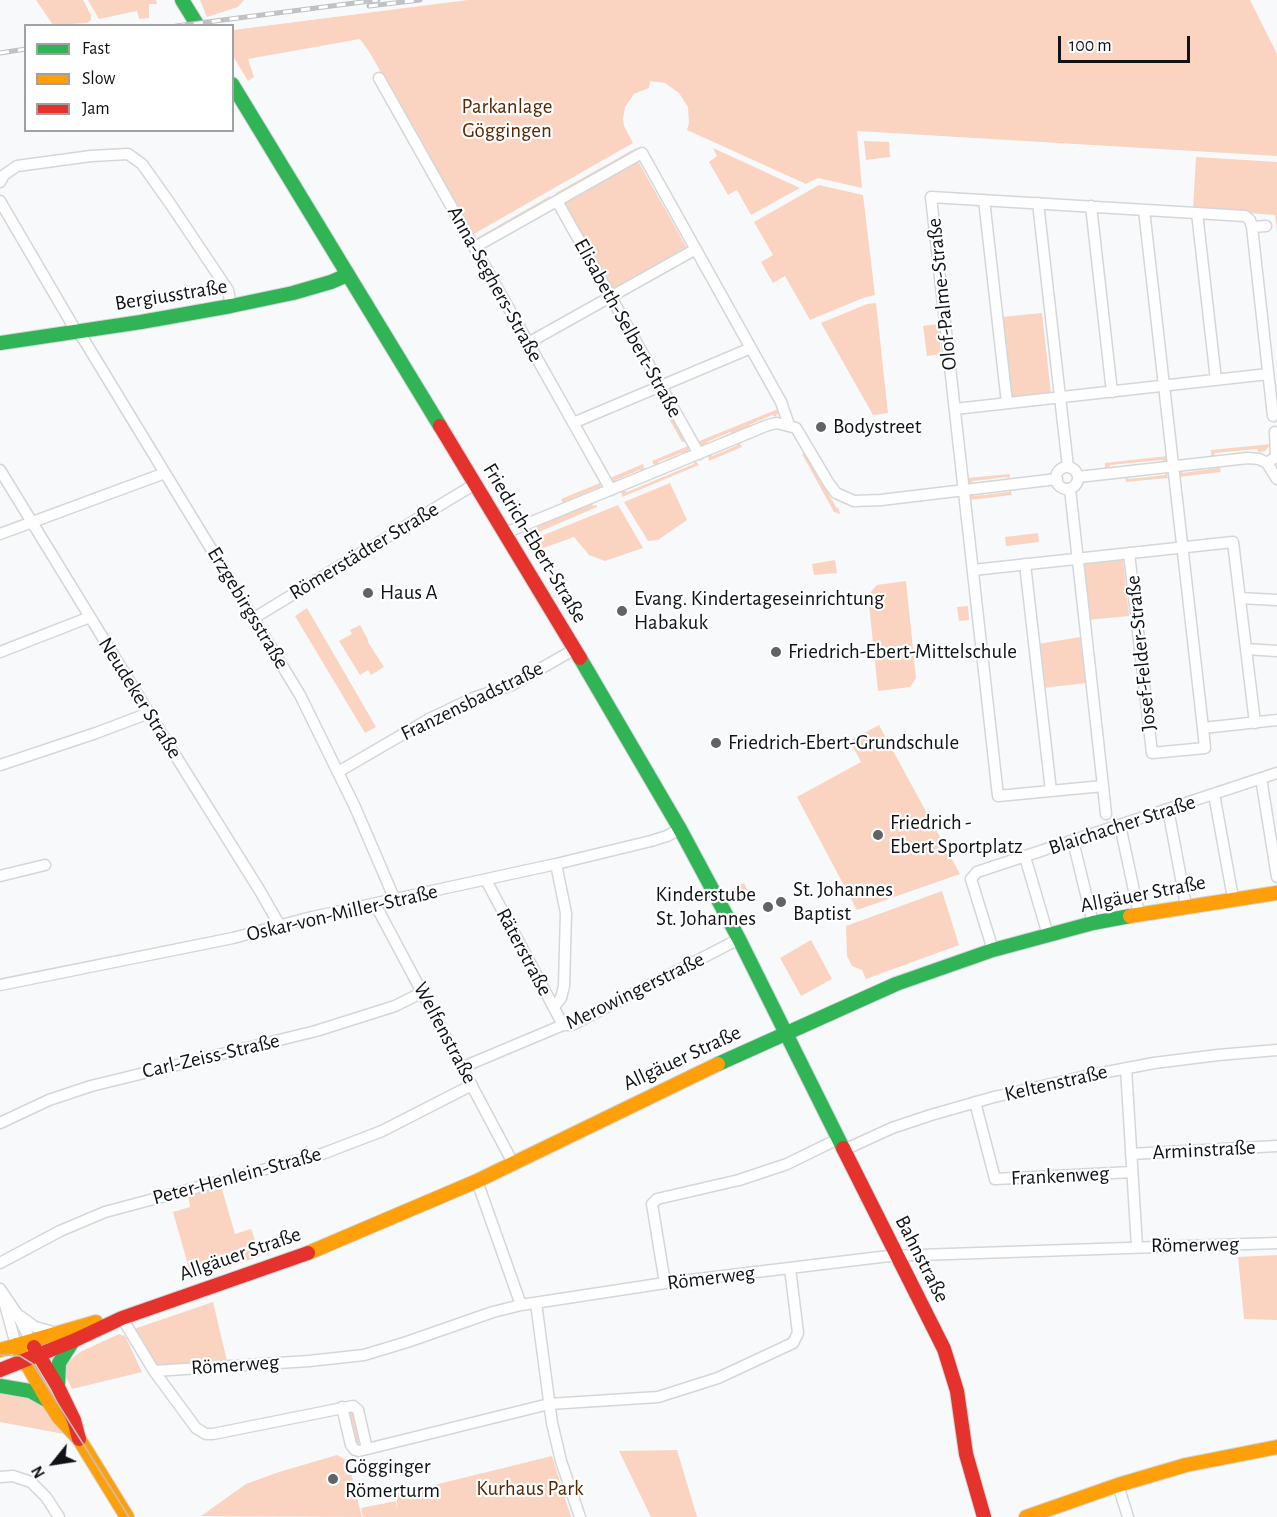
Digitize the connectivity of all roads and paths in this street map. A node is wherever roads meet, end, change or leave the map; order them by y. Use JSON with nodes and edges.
{"nodes":[{"id":1,"x":182,"y":0,"type":"edge"},
{"id":2,"x":197,"y":24,"type":"edge"},
{"id":3,"x":379,"y":78,"type":"dead end"},
{"id":4,"x":234,"y":87,"type":"edge"},
{"id":5,"x":0,"y":182,"type":"edge"},
{"id":6,"x":984,"y":200,"type":"junction"},
{"id":7,"x":0,"y":201,"type":"edge"},
{"id":8,"x":557,"y":201,"type":"junction"},
{"id":9,"x":1038,"y":203,"type":"junction"},
{"id":10,"x":1091,"y":206,"type":"junction"},
{"id":11,"x":1144,"y":210,"type":"junction"},
{"id":12,"x":1197,"y":213,"type":"junction"},
{"id":13,"x":1266,"y":226,"type":"dead end"},
{"id":14,"x":1252,"y":228,"type":"junction"},
{"id":15,"x":475,"y":247,"type":"junction"},
{"id":16,"x":696,"y":249,"type":"junction"},
{"id":17,"x":347,"y":275,"type":"junction"},
{"id":18,"x":611,"y":297,"type":"junction"},
{"id":19,"x":231,"y":306,"type":"junction"},
{"id":20,"x":76,"y":331,"type":"junction"},
{"id":21,"x":0,"y":343,"type":"edge"},
{"id":22,"x":528,"y":343,"type":"junction"},
{"id":23,"x":751,"y":348,"type":"junction"},
{"id":24,"x":1268,"y":374,"type":"junction"},
{"id":25,"x":1216,"y":380,"type":"junction"},
{"id":26,"x":660,"y":386,"type":"junction"},
{"id":27,"x":1164,"y":386,"type":"junction"},
{"id":28,"x":1112,"y":392,"type":"junction"},
{"id":29,"x":1060,"y":398,"type":"junction"},
{"id":30,"x":1007,"y":403,"type":"junction"},
{"id":31,"x":955,"y":409,"type":"junction"},
{"id":32,"x":1273,"y":416,"type":"dead end"},
{"id":33,"x":573,"y":423,"type":"junction"},
{"id":34,"x":789,"y":425,"type":"junction"},
{"id":35,"x":1275,"y":432,"type":"dead end"},
{"id":36,"x":699,"y":454,"type":"junction"},
{"id":37,"x":1267,"y":463,"type":"junction"},
{"id":38,"x":1173,"y":466,"type":"junction"},
{"id":39,"x":1068,"y":468,"type":"junction"},
{"id":40,"x":0,"y":470,"type":"edge"},
{"id":41,"x":165,"y":473,"type":"junction"},
{"id":42,"x":1078,"y":477,"type":"junction"},
{"id":43,"x":1057,"y":479,"type":"junction"},
{"id":44,"x":1277,"y":479,"type":"edge"},
{"id":45,"x":475,"y":484,"type":"junction"},
{"id":46,"x":1070,"y":489,"type":"junction"},
{"id":47,"x":610,"y":490,"type":"junction"},
{"id":48,"x":964,"y":490,"type":"junction"},
{"id":49,"x":32,"y":521,"type":"junction"},
{"id":50,"x":506,"y":533,"type":"junction"},
{"id":51,"x":0,"y":534,"type":"edge"},
{"id":52,"x":1182,"y":547,"type":"junction"},
{"id":53,"x":1130,"y":553,"type":"junction"},
{"id":54,"x":1078,"y":558,"type":"junction"},
{"id":55,"x":1025,"y":564,"type":"junction"},
{"id":56,"x":973,"y":570,"type":"junction"},
{"id":57,"x":1240,"y":598,"type":"junction"},
{"id":58,"x":1277,"y":600,"type":"edge"},
{"id":59,"x":90,"y":616,"type":"junction"},
{"id":60,"x":254,"y":618,"type":"junction"},
{"id":61,"x":575,"y":649,"type":"junction"},
{"id":62,"x":1246,"y":649,"type":"junction"},
{"id":63,"x":1277,"y":651,"type":"edge"},
{"id":64,"x":0,"y":652,"type":"edge"},
{"id":65,"x":149,"y":713,"type":"junction"},
{"id":66,"x":1277,"y":720,"type":"edge"},
{"id":67,"x":1255,"y":723,"type":"junction"},
{"id":68,"x":1203,"y":728,"type":"junction"},
{"id":69,"x":0,"y":765,"type":"edge"},
{"id":70,"x":338,"y":772,"type":"junction"},
{"id":71,"x":1277,"y":773,"type":"edge"},
{"id":72,"x":1261,"y":778,"type":"junction"},
{"id":73,"x":1103,"y":786,"type":"junction"},
{"id":74,"x":1051,"y":791,"type":"junction"},
{"id":75,"x":1214,"y":794,"type":"junction"},
{"id":76,"x":1168,"y":809,"type":"junction"},
{"id":77,"x":1106,"y":814,"type":"dead end"},
{"id":78,"x":1120,"y":825,"type":"junction"},
{"id":79,"x":680,"y":829,"type":"junction"},
{"id":80,"x":1073,"y":841,"type":"junction"},
{"id":81,"x":1025,"y":856,"type":"junction"},
{"id":82,"x":556,"y":864,"type":"junction"},
{"id":83,"x":45,"y":865,"type":"dead end"},
{"id":84,"x":0,"y":876,"type":"edge"},
{"id":85,"x":1277,"y":877,"type":"edge"},
{"id":86,"x":486,"y":880,"type":"junction"},
{"id":87,"x":1277,"y":893,"type":"edge"},
{"id":88,"x":1233,"y":898,"type":"junction"},
{"id":89,"x":395,"y":900,"type":"junction"},
{"id":90,"x":375,"y":904,"type":"junction"},
{"id":91,"x":1186,"y":905,"type":"junction"},
{"id":92,"x":1139,"y":914,"type":"junction"},
{"id":93,"x":1093,"y":923,"type":"junction"},
{"id":94,"x":280,"y":926,"type":"junction"},
{"id":95,"x":1048,"y":935,"type":"junction"},
{"id":96,"x":739,"y":939,"type":"junction"},
{"id":97,"x":993,"y":950,"type":"junction"},
{"id":98,"x":0,"y":985,"type":"edge"},
{"id":99,"x":423,"y":992,"type":"junction"},
{"id":100,"x":554,"y":1007,"type":"junction"},
{"id":101,"x":563,"y":1025,"type":"junction"},
{"id":102,"x":785,"y":1034,"type":"junction"},
{"id":103,"x":1277,"y":1050,"type":"edge"},
{"id":104,"x":463,"y":1067,"type":"junction"},
{"id":105,"x":1126,"y":1068,"type":"junction"},
{"id":106,"x":472,"y":1085,"type":"junction"},
{"id":107,"x":975,"y":1102,"type":"junction"},
{"id":108,"x":0,"y":1123,"type":"edge"},
{"id":109,"x":841,"y":1145,"type":"junction"},
{"id":110,"x":1277,"y":1146,"type":"edge"},
{"id":111,"x":1131,"y":1154,"type":"junction"},
{"id":112,"x":513,"y":1163,"type":"junction"},
{"id":113,"x":1132,"y":1172,"type":"junction"},
{"id":114,"x":477,"y":1181,"type":"junction"},
{"id":115,"x":1277,"y":1243,"type":"edge"},
{"id":116,"x":1137,"y":1247,"type":"junction"},
{"id":117,"x":898,"y":1256,"type":"junction"},
{"id":118,"x":0,"y":1263,"type":"edge"},
{"id":119,"x":790,"y":1268,"type":"junction"},
{"id":120,"x":666,"y":1283,"type":"junction"},
{"id":121,"x":1,"y":1291,"type":"edge"},
{"id":122,"x":536,"y":1303,"type":"junction"},
{"id":123,"x":521,"y":1305,"type":"junction"},
{"id":124,"x":17,"y":1314,"type":"junction"},
{"id":125,"x":122,"y":1318,"type":"junction"},
{"id":126,"x":59,"y":1334,"type":"junction"},
{"id":127,"x":31,"y":1341,"type":"junction"},
{"id":128,"x":73,"y":1341,"type":"junction"},
{"id":129,"x":16,"y":1345,"type":"junction"},
{"id":130,"x":0,"y":1350,"type":"edge"},
{"id":131,"x":38,"y":1354,"type":"junction"},
{"id":132,"x":24,"y":1359,"type":"junction"},
{"id":133,"x":0,"y":1370,"type":"edge"},
{"id":134,"x":154,"y":1371,"type":"junction"},
{"id":135,"x":0,"y":1386,"type":"edge"},
{"id":136,"x":58,"y":1387,"type":"junction"},
{"id":137,"x":48,"y":1401,"type":"junction"},
{"id":138,"x":549,"y":1404,"type":"junction"},
{"id":139,"x":79,"y":1439,"type":"junction"},
{"id":140,"x":1277,"y":1447,"type":"edge"},
{"id":141,"x":0,"y":1477,"type":"edge"},
{"id":142,"x":1118,"y":1485,"type":"junction"},
{"id":143,"x":59,"y":1517,"type":"edge"},
{"id":144,"x":127,"y":1517,"type":"edge"},
{"id":145,"x":580,"y":1517,"type":"edge"},
{"id":146,"x":984,"y":1517,"type":"edge"},
{"id":147,"x":1026,"y":1517,"type":"edge"},
{"id":148,"x":1128,"y":1517,"type":"edge"}],
"edges":[{"from":1,"to":2,"type":"street"},
{"from":3,"to":15,"type":"street","name":"Anna-Seghers-Straße"},
{"from":4,"to":17,"type":"street","name":"Friedrich-Ebert-Straße"},
{"from":5,"to":19,"type":"street"},
{"from":6,"to":9,"type":"street","name":"Olof-Palme-Straße"},
{"from":6,"to":30,"type":"street"},
{"from":6,"to":31,"type":"street","name":"Olof-Palme-Straße"},
{"from":7,"to":20,"type":"street","name":"Erzgebirgsstraße"},
{"from":8,"to":15,"type":"street"},
{"from":8,"to":16,"type":"street"},
{"from":8,"to":18,"type":"street","name":"Elisabeth-Selbert-Straße"},
{"from":9,"to":10,"type":"street","name":"Olof-Palme-Straße"},
{"from":9,"to":29,"type":"street"},
{"from":10,"to":11,"type":"street","name":"Olof-Palme-Straße"},
{"from":10,"to":28,"type":"street"},
{"from":11,"to":12,"type":"street","name":"Olof-Palme-Straße"},
{"from":11,"to":27,"type":"street","name":"Josef-Felder-Straße"},
{"from":12,"to":14,"type":"street","name":"Olof-Palme-Straße"},
{"from":12,"to":25,"type":"street"},
{"from":13,"to":14,"type":"street"},
{"from":14,"to":24,"type":"street"},
{"from":15,"to":22,"type":"street","name":"Anna-Seghers-Straße"},
{"from":16,"to":18,"type":"street"},
{"from":16,"to":23,"type":"street"},
{"from":17,"to":19,"type":"street","name":"Bergiusstraße"},
{"from":17,"to":45,"type":"street","name":"Friedrich-Ebert-Straße"},
{"from":18,"to":22,"type":"street"},
{"from":18,"to":26,"type":"street","name":"Elisabeth-Selbert-Straße"},
{"from":19,"to":20,"type":"street","name":"Bergiusstraße"},
{"from":20,"to":21,"type":"street","name":"Bergiusstraße"},
{"from":20,"to":41,"type":"street","name":"Erzgebirgsstraße"},
{"from":22,"to":33,"type":"street","name":"Anna-Seghers-Straße"},
{"from":23,"to":26,"type":"street"},
{"from":23,"to":34,"type":"street"},
{"from":24,"to":25,"type":"street"},
{"from":24,"to":32,"type":"street"},
{"from":25,"to":27,"type":"street"},
{"from":26,"to":33,"type":"street"},
{"from":26,"to":36,"type":"street","name":"Elisabeth-Selbert-Straße"},
{"from":27,"to":28,"type":"street"},
{"from":27,"to":38,"type":"street","name":"Josef-Felder-Straße"},
{"from":28,"to":29,"type":"street"},
{"from":29,"to":30,"type":"street"},
{"from":29,"to":39,"type":"street"},
{"from":30,"to":31,"type":"street"},
{"from":31,"to":48,"type":"street","name":"Olof-Palme-Straße"},
{"from":33,"to":47,"type":"street","name":"Anna-Seghers-Straße"},
{"from":34,"to":36,"type":"street"},
{"from":34,"to":48,"type":"street"},
{"from":35,"to":37,"type":"street"},
{"from":36,"to":47,"type":"street"},
{"from":37,"to":38,"type":"street"},
{"from":37,"to":44,"type":"street"},
{"from":38,"to":42,"type":"street"},
{"from":38,"to":52,"type":"street","name":"Josef-Felder-Straße"},
{"from":39,"to":42,"type":"street"},
{"from":39,"to":43,"type":"street"},
{"from":40,"to":49,"type":"street","name":"Neudeker Straße"},
{"from":41,"to":49,"type":"street"},
{"from":41,"to":60,"type":"street","name":"Erzgebirgsstraße"},
{"from":42,"to":46,"type":"street"},
{"from":43,"to":46,"type":"street"},
{"from":43,"to":48,"type":"street"},
{"from":45,"to":50,"type":"street","name":"Friedrich-Ebert-Straße"},
{"from":45,"to":60,"type":"street","name":"Römerstädter Straße"},
{"from":46,"to":54,"type":"street"},
{"from":47,"to":50,"type":"street"},
{"from":48,"to":56,"type":"street","name":"Olof-Palme-Straße"},
{"from":49,"to":51,"type":"street"},
{"from":49,"to":59,"type":"street","name":"Neudeker Straße"},
{"from":50,"to":61,"type":"street","name":"Friedrich-Ebert-Straße"},
{"from":52,"to":53,"type":"street","name":"Josef-Felder-Straße"},
{"from":52,"to":57,"type":"street","name":"Josef-Felder-Straße"},
{"from":52,"to":68,"type":"street","name":"Josef-Felder-Straße"},
{"from":53,"to":54,"type":"street","name":"Josef-Felder-Straße"},
{"from":53,"to":68,"type":"street","name":"Josef-Felder-Straße"},
{"from":54,"to":55,"type":"street","name":"Josef-Felder-Straße"},
{"from":54,"to":73,"type":"street"},
{"from":55,"to":56,"type":"street","name":"Josef-Felder-Straße"},
{"from":55,"to":74,"type":"street"},
{"from":56,"to":74,"type":"street","name":"Olof-Palme-Straße"},
{"from":57,"to":58,"type":"street"},
{"from":57,"to":62,"type":"street","name":"Josef-Felder-Straße"},
{"from":59,"to":64,"type":"street"},
{"from":59,"to":65,"type":"street","name":"Neudeker Straße"},
{"from":60,"to":70,"type":"street","name":"Erzgebirgsstraße"},
{"from":61,"to":70,"type":"street","name":"Franzensbadstraße"},
{"from":61,"to":79,"type":"street","name":"Friedrich-Ebert-Straße"},
{"from":62,"to":63,"type":"street"},
{"from":62,"to":67,"type":"street","name":"Josef-Felder-Straße"},
{"from":65,"to":69,"type":"street"},
{"from":65,"to":94,"type":"street","name":"Neudeker Straße"},
{"from":66,"to":67,"type":"street"},
{"from":67,"to":68,"type":"street"},
{"from":70,"to":89,"type":"street","name":"Erzgebirgsstraße"},
{"from":71,"to":72,"type":"street","name":"Blaichacher Straße"},
{"from":72,"to":75,"type":"street","name":"Blaichacher Straße"},
{"from":72,"to":85,"type":"street"},
{"from":73,"to":74,"type":"street"},
{"from":73,"to":77,"type":"street"},
{"from":75,"to":76,"type":"street","name":"Blaichacher Straße"},
{"from":75,"to":88,"type":"street"},
{"from":76,"to":78,"type":"street","name":"Blaichacher Straße"},
{"from":76,"to":91,"type":"street"},
{"from":78,"to":80,"type":"street","name":"Blaichacher Straße"},
{"from":78,"to":92,"type":"street"},
{"from":79,"to":82,"type":"street","name":"Oskar-von-Miller-Straße"},
{"from":79,"to":96,"type":"street","name":"Friedrich-Ebert-Straße"},
{"from":80,"to":81,"type":"street","name":"Blaichacher Straße"},
{"from":80,"to":93,"type":"street"},
{"from":81,"to":95,"type":"street"},
{"from":81,"to":97,"type":"street","name":"Blaichacher Straße"},
{"from":82,"to":86,"type":"street","name":"Oskar-von-Miller-Straße"},
{"from":82,"to":100,"type":"street"},
{"from":83,"to":84,"type":"street"},
{"from":86,"to":89,"type":"street","name":"Oskar-von-Miller-Straße"},
{"from":86,"to":100,"type":"street","name":"Räterstraße"},
{"from":87,"to":88,"type":"street","name":"Allgäuer Straße"},
{"from":88,"to":91,"type":"street","name":"Allgäuer Straße"},
{"from":89,"to":90,"type":"street","name":"Oskar-von-Miller-Straße"},
{"from":90,"to":94,"type":"street","name":"Oskar-von-Miller-Straße"},
{"from":90,"to":99,"type":"street","name":"Welfenstraße"},
{"from":91,"to":92,"type":"street","name":"Allgäuer Straße"},
{"from":92,"to":93,"type":"street","name":"Allgäuer Straße"},
{"from":93,"to":95,"type":"street","name":"Allgäuer Straße"},
{"from":94,"to":98,"type":"street","name":"Oskar-von-Miller-Straße"},
{"from":95,"to":97,"type":"street","name":"Allgäuer Straße"},
{"from":96,"to":101,"type":"street","name":"Merowingerstraße"},
{"from":96,"to":102,"type":"street","name":"Friedrich-Ebert-Straße"},
{"from":97,"to":102,"type":"street","name":"Allgäuer Straße"},
{"from":99,"to":104,"type":"street","name":"Welfenstraße"},
{"from":99,"to":108,"type":"street","name":"Carl-Zeiss-Straße"},
{"from":100,"to":101,"type":"street","name":"Räterstraße"},
{"from":101,"to":104,"type":"street","name":"Merowingerstraße"},
{"from":102,"to":109,"type":"street","name":"Bahnstraße"},
{"from":102,"to":112,"type":"street","name":"Allgäuer Straße"},
{"from":103,"to":105,"type":"street","name":"Keltenstraße"},
{"from":104,"to":106,"type":"street","name":"Welfenstraße"},
{"from":105,"to":107,"type":"street","name":"Keltenstraße"},
{"from":105,"to":111,"type":"street"},
{"from":106,"to":112,"type":"street","name":"Welfenstraße"},
{"from":106,"to":118,"type":"street","name":"Peter-Henlein-Straße"},
{"from":107,"to":109,"type":"street","name":"Keltenstraße"},
{"from":107,"to":113,"type":"street","name":"Frankenweg"},
{"from":109,"to":117,"type":"street","name":"Bahnstraße"},
{"from":109,"to":120,"type":"street","name":"Keltenstraße"},
{"from":110,"to":111,"type":"street","name":"Arminstraße"},
{"from":111,"to":113,"type":"street"},
{"from":112,"to":114,"type":"street","name":"Allgäuer Straße"},
{"from":113,"to":116,"type":"street"},
{"from":114,"to":123,"type":"street"},
{"from":114,"to":125,"type":"street","name":"Allgäuer Straße"},
{"from":115,"to":116,"type":"street","name":"Römerweg"},
{"from":116,"to":117,"type":"street","name":"Römerweg"},
{"from":117,"to":119,"type":"street","name":"Römerweg"},
{"from":117,"to":146,"type":"street","name":"Bahnstraße"},
{"from":119,"to":120,"type":"street","name":"Römerweg"},
{"from":119,"to":138,"type":"street"},
{"from":120,"to":122,"type":"street","name":"Römerweg"},
{"from":121,"to":124,"type":"street"},
{"from":121,"to":129,"type":"street"},
{"from":122,"to":123,"type":"street","name":"Römerweg"},
{"from":122,"to":138,"type":"street"},
{"from":123,"to":134,"type":"street","name":"Römerweg"},
{"from":124,"to":126,"type":"street"},
{"from":124,"to":127,"type":"street"},
{"from":125,"to":126,"type":"street","name":"Allgäuer Straße"},
{"from":125,"to":128,"type":"street","name":"Allgäuer Straße"},
{"from":125,"to":134,"type":"street"},
{"from":126,"to":127,"type":"street","name":"Allgäuer Straße"},
{"from":127,"to":129,"type":"street","name":"Allgäuer Straße"},
{"from":127,"to":131,"type":"street"},
{"from":128,"to":131,"type":"street","name":"Allgäuer Straße"},
{"from":128,"to":136,"type":"street"},
{"from":129,"to":130,"type":"street","name":"Allgäuer Straße"},
{"from":129,"to":132,"type":"street"},
{"from":131,"to":132,"type":"street","name":"Allgäuer Straße"},
{"from":131,"to":136,"type":"street"},
{"from":132,"to":133,"type":"street","name":"Allgäuer Straße"},
{"from":132,"to":137,"type":"street"},
{"from":134,"to":138,"type":"street"},
{"from":135,"to":137,"type":"street"},
{"from":136,"to":139,"type":"street"},
{"from":137,"to":139,"type":"street"},
{"from":138,"to":145,"type":"street"},
{"from":139,"to":144,"type":"street"},
{"from":140,"to":142,"type":"street"},
{"from":141,"to":143,"type":"street"},
{"from":142,"to":147,"type":"street"},
{"from":142,"to":148,"type":"street"}]}
